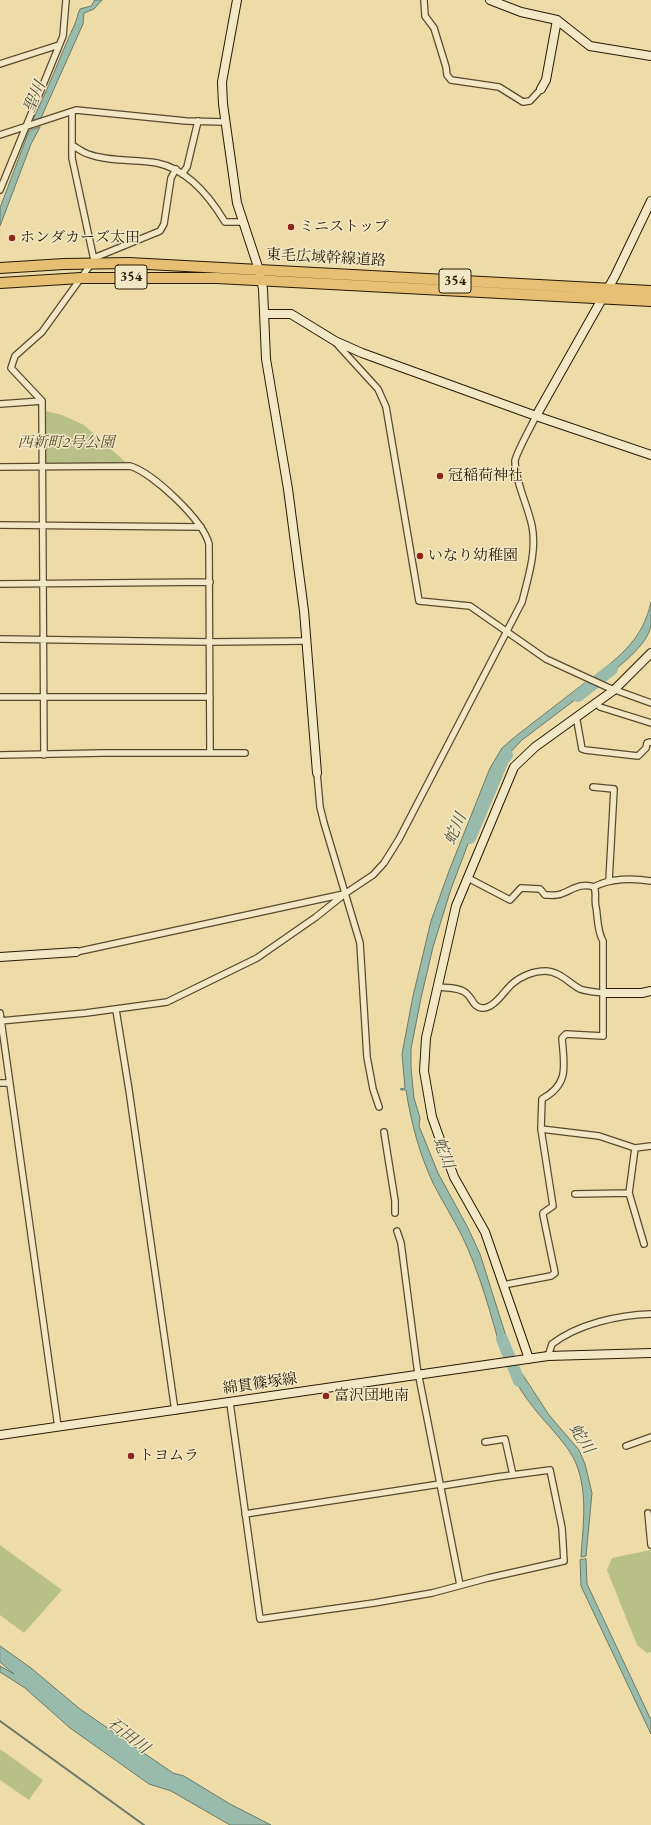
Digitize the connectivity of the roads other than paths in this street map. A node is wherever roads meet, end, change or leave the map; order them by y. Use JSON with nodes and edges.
{"nodes":[{"id":1,"x":66,"y":0,"type":"edge"},
{"id":2,"x":237,"y":0,"type":"edge"},
{"id":3,"x":424,"y":0,"type":"edge"},
{"id":4,"x":490,"y":0,"type":"edge"},
{"id":5,"x":557,"y":20,"type":"junction"},
{"id":6,"x":59,"y":45,"type":"junction"},
{"id":7,"x":651,"y":56,"type":"edge"},
{"id":8,"x":0,"y":64,"type":"edge"},
{"id":9,"x":540,"y":89,"type":"joint"},
{"id":10,"x":72,"y":112,"type":"junction"},
{"id":11,"x":198,"y":121,"type":"junction"},
{"id":12,"x":225,"y":122,"type":"junction"},
{"id":13,"x":27,"y":126,"type":"junction"},
{"id":14,"x":0,"y":135,"type":"edge"},
{"id":15,"x":72,"y":145,"type":"junction"},
{"id":16,"x":176,"y":169,"type":"junction"},
{"id":17,"x":182,"y":174,"type":"junction"},
{"id":18,"x":0,"y":190,"type":"edge"},
{"id":19,"x":651,"y":200,"type":"edge"},
{"id":20,"x":243,"y":222,"type":"junction"},
{"id":21,"x":94,"y":260,"type":"junction"},
{"id":22,"x":0,"y":268,"type":"edge"},
{"id":23,"x":259,"y":270,"type":"junction"},
{"id":24,"x":81,"y":278,"type":"junction"},
{"id":25,"x":262,"y":280,"type":"junction"},
{"id":26,"x":0,"y":284,"type":"edge"},
{"id":27,"x":608,"y":289,"type":"junction"},
{"id":28,"x":651,"y":291,"type":"edge"},
{"id":29,"x":601,"y":299,"type":"junction"},
{"id":30,"x":651,"y":301,"type":"edge"},
{"id":31,"x":265,"y":314,"type":"junction"},
{"id":32,"x":335,"y":341,"type":"junction"},
{"id":33,"x":42,"y":402,"type":"junction"},
{"id":34,"x":0,"y":404,"type":"edge"},
{"id":35,"x":536,"y":416,"type":"junction"},
{"id":36,"x":651,"y":455,"type":"edge"},
{"id":37,"x":0,"y":467,"type":"edge"},
{"id":38,"x":43,"y":467,"type":"junction"},
{"id":39,"x":0,"y":525,"type":"edge"},
{"id":40,"x":43,"y":525,"type":"junction"},
{"id":41,"x":201,"y":527,"type":"junction"},
{"id":42,"x":210,"y":582,"type":"junction"},
{"id":43,"x":43,"y":583,"type":"junction"},
{"id":44,"x":0,"y":584,"type":"edge"},
{"id":45,"x":507,"y":630,"type":"junction"},
{"id":46,"x":0,"y":639,"type":"edge"},
{"id":47,"x":43,"y":639,"type":"junction"},
{"id":48,"x":307,"y":641,"type":"junction"},
{"id":49,"x":211,"y":642,"type":"junction"},
{"id":50,"x":651,"y":653,"type":"edge"},
{"id":51,"x":611,"y":689,"type":"junction"},
{"id":52,"x":43,"y":696,"type":"junction"},
{"id":53,"x":0,"y":697,"type":"edge"},
{"id":54,"x":210,"y":697,"type":"junction"},
{"id":55,"x":596,"y":702,"type":"junction"},
{"id":56,"x":651,"y":703,"type":"edge"},
{"id":57,"x":574,"y":718,"type":"junction"},
{"id":58,"x":651,"y":723,"type":"edge"},
{"id":59,"x":651,"y":742,"type":"edge"},
{"id":60,"x":210,"y":753,"type":"junction"},
{"id":61,"x":245,"y":753,"type":"dead end"},
{"id":62,"x":44,"y":754,"type":"junction"},
{"id":63,"x":0,"y":755,"type":"edge"},
{"id":64,"x":317,"y":773,"type":"joint"},
{"id":65,"x":593,"y":787,"type":"dead end"},
{"id":66,"x":468,"y":878,"type":"junction"},
{"id":67,"x":609,"y":881,"type":"junction"},
{"id":68,"x":651,"y":881,"type":"edge"},
{"id":69,"x":594,"y":887,"type":"junction"},
{"id":70,"x":346,"y":893,"type":"junction"},
{"id":71,"x":76,"y":952,"type":"joint"},
{"id":72,"x":0,"y":957,"type":"edge"},
{"id":73,"x":438,"y":987,"type":"junction"},
{"id":74,"x":651,"y":991,"type":"edge"},
{"id":75,"x":604,"y":993,"type":"junction"},
{"id":76,"x":116,"y":1010,"type":"junction"},
{"id":77,"x":0,"y":1013,"type":"edge"},
{"id":78,"x":1,"y":1021,"type":"edge"},
{"id":79,"x":0,"y":1083,"type":"edge"},
{"id":80,"x":9,"y":1083,"type":"junction"},
{"id":81,"x":379,"y":1107,"type":"dead end"},
{"id":82,"x":541,"y":1129,"type":"junction"},
{"id":83,"x":384,"y":1132,"type":"dead end"},
{"id":84,"x":651,"y":1146,"type":"edge"},
{"id":85,"x":635,"y":1148,"type":"junction"},
{"id":86,"x":629,"y":1193,"type":"junction"},
{"id":87,"x":575,"y":1194,"type":"dead end"},
{"id":88,"x":395,"y":1213,"type":"dead end"},
{"id":89,"x":397,"y":1231,"type":"dead end"},
{"id":90,"x":644,"y":1244,"type":"dead end"},
{"id":91,"x":503,"y":1286,"type":"junction"},
{"id":92,"x":651,"y":1314,"type":"edge"},
{"id":93,"x":651,"y":1353,"type":"edge"},
{"id":94,"x":548,"y":1356,"type":"junction"},
{"id":95,"x":526,"y":1359,"type":"junction"},
{"id":96,"x":419,"y":1376,"type":"junction"},
{"id":97,"x":230,"y":1402,"type":"junction"},
{"id":98,"x":175,"y":1411,"type":"junction"},
{"id":99,"x":58,"y":1427,"type":"junction"},
{"id":100,"x":0,"y":1436,"type":"edge"},
{"id":101,"x":651,"y":1437,"type":"edge"},
{"id":102,"x":485,"y":1442,"type":"dead end"},
{"id":103,"x":626,"y":1446,"type":"dead end"},
{"id":104,"x":513,"y":1475,"type":"junction"},
{"id":105,"x":440,"y":1485,"type":"junction"},
{"id":106,"x":648,"y":1513,"type":"dead end"},
{"id":107,"x":245,"y":1514,"type":"junction"},
{"id":108,"x":651,"y":1545,"type":"edge"},
{"id":109,"x":460,"y":1585,"type":"junction"}],
"edges":[{"from":1,"to":6,"type":"street"},
{"from":2,"to":12,"type":"street"},
{"from":3,"to":9,"type":"street"},
{"from":4,"to":5,"type":"street"},
{"from":5,"to":7,"type":"street"},
{"from":5,"to":9,"type":"street"},
{"from":6,"to":8,"type":"street"},
{"from":6,"to":13,"type":"street"},
{"from":10,"to":11,"type":"street"},
{"from":10,"to":13,"type":"street"},
{"from":10,"to":15,"type":"street"},
{"from":11,"to":12,"type":"street"},
{"from":11,"to":17,"type":"street"},
{"from":12,"to":20,"type":"street"},
{"from":13,"to":14,"type":"street"},
{"from":13,"to":18,"type":"street"},
{"from":15,"to":16,"type":"street"},
{"from":15,"to":21,"type":"street"},
{"from":16,"to":17,"type":"street"},
{"from":16,"to":21,"type":"street"},
{"from":17,"to":20,"type":"street"},
{"from":19,"to":27,"type":"street"},
{"from":20,"to":23,"type":"street"},
{"from":21,"to":22,"type":"highway","name":"東毛広域幹線道路","number":"354"},
{"from":21,"to":23,"type":"highway","name":"東毛広域幹線道路","number":"354"},
{"from":21,"to":24,"type":"street"},
{"from":23,"to":25,"type":"street"},
{"from":23,"to":27,"type":"highway","name":"東毛広域幹線道路","number":"354"},
{"from":24,"to":25,"type":"highway","name":"東毛広域幹線道路","number":"354"},
{"from":24,"to":26,"type":"highway","name":"東毛広域幹線道路","number":"354"},
{"from":24,"to":33,"type":"street"},
{"from":25,"to":29,"type":"highway","name":"東毛広域幹線道路","number":"354"},
{"from":25,"to":31,"type":"street"},
{"from":27,"to":28,"type":"highway","name":"東毛広域幹線道路","number":"354"},
{"from":27,"to":29,"type":"street"},
{"from":29,"to":30,"type":"highway","name":"東毛広域幹線道路","number":"354"},
{"from":29,"to":35,"type":"street"},
{"from":31,"to":32,"type":"street"},
{"from":31,"to":48,"type":"street"},
{"from":32,"to":35,"type":"street"},
{"from":32,"to":45,"type":"street"},
{"from":33,"to":34,"type":"street"},
{"from":33,"to":38,"type":"street"},
{"from":35,"to":36,"type":"street"},
{"from":35,"to":45,"type":"street"},
{"from":37,"to":38,"type":"street"},
{"from":38,"to":40,"type":"street"},
{"from":38,"to":41,"type":"street"},
{"from":39,"to":40,"type":"street"},
{"from":40,"to":41,"type":"street"},
{"from":40,"to":43,"type":"street"},
{"from":41,"to":42,"type":"street"},
{"from":42,"to":43,"type":"street"},
{"from":42,"to":49,"type":"street"},
{"from":43,"to":44,"type":"street"},
{"from":43,"to":47,"type":"street"},
{"from":45,"to":51,"type":"street"},
{"from":45,"to":70,"type":"street"},
{"from":46,"to":47,"type":"street"},
{"from":47,"to":49,"type":"street"},
{"from":47,"to":52,"type":"street"},
{"from":48,"to":49,"type":"street"},
{"from":48,"to":64,"type":"street"},
{"from":49,"to":54,"type":"street"},
{"from":50,"to":51,"type":"street"},
{"from":51,"to":55,"type":"street"},
{"from":51,"to":56,"type":"street"},
{"from":52,"to":53,"type":"street"},
{"from":52,"to":54,"type":"street"},
{"from":52,"to":62,"type":"street"},
{"from":54,"to":60,"type":"street"},
{"from":55,"to":57,"type":"street"},
{"from":55,"to":58,"type":"street"},
{"from":57,"to":59,"type":"street"},
{"from":57,"to":66,"type":"street"},
{"from":60,"to":61,"type":"street"},
{"from":60,"to":62,"type":"street"},
{"from":62,"to":63,"type":"street"},
{"from":64,"to":70,"type":"street"},
{"from":65,"to":67,"type":"street"},
{"from":66,"to":69,"type":"street"},
{"from":66,"to":73,"type":"street"},
{"from":67,"to":68,"type":"street"},
{"from":67,"to":69,"type":"street"},
{"from":69,"to":75,"type":"street"},
{"from":70,"to":71,"type":"street"},
{"from":70,"to":76,"type":"street"},
{"from":70,"to":81,"type":"street"},
{"from":71,"to":72,"type":"street"},
{"from":73,"to":75,"type":"street"},
{"from":73,"to":91,"type":"street"},
{"from":74,"to":75,"type":"street"},
{"from":75,"to":82,"type":"street"},
{"from":76,"to":78,"type":"street"},
{"from":76,"to":98,"type":"street"},
{"from":77,"to":78,"type":"street"},
{"from":78,"to":80,"type":"street"},
{"from":79,"to":80,"type":"street"},
{"from":80,"to":99,"type":"street"},
{"from":82,"to":85,"type":"street"},
{"from":82,"to":91,"type":"street"},
{"from":83,"to":88,"type":"street"},
{"from":84,"to":85,"type":"street"},
{"from":85,"to":86,"type":"street"},
{"from":86,"to":87,"type":"street"},
{"from":86,"to":90,"type":"street"},
{"from":89,"to":96,"type":"street"},
{"from":91,"to":95,"type":"street"},
{"from":92,"to":94,"type":"street"},
{"from":93,"to":94,"type":"street","name":"綿貫篠塚線"},
{"from":94,"to":95,"type":"street","name":"綿貫篠塚線"},
{"from":95,"to":96,"type":"street","name":"綿貫篠塚線"},
{"from":96,"to":97,"type":"street","name":"綿貫篠塚線"},
{"from":96,"to":105,"type":"street"},
{"from":97,"to":98,"type":"street","name":"綿貫篠塚線"},
{"from":97,"to":107,"type":"street"},
{"from":98,"to":99,"type":"street","name":"綿貫篠塚線"},
{"from":99,"to":100,"type":"street","name":"綿貫篠塚線"},
{"from":101,"to":103,"type":"street"},
{"from":102,"to":104,"type":"street"},
{"from":104,"to":105,"type":"street"},
{"from":104,"to":109,"type":"street"},
{"from":105,"to":107,"type":"street"},
{"from":105,"to":109,"type":"street"},
{"from":106,"to":108,"type":"street"},
{"from":107,"to":109,"type":"street"}]}
